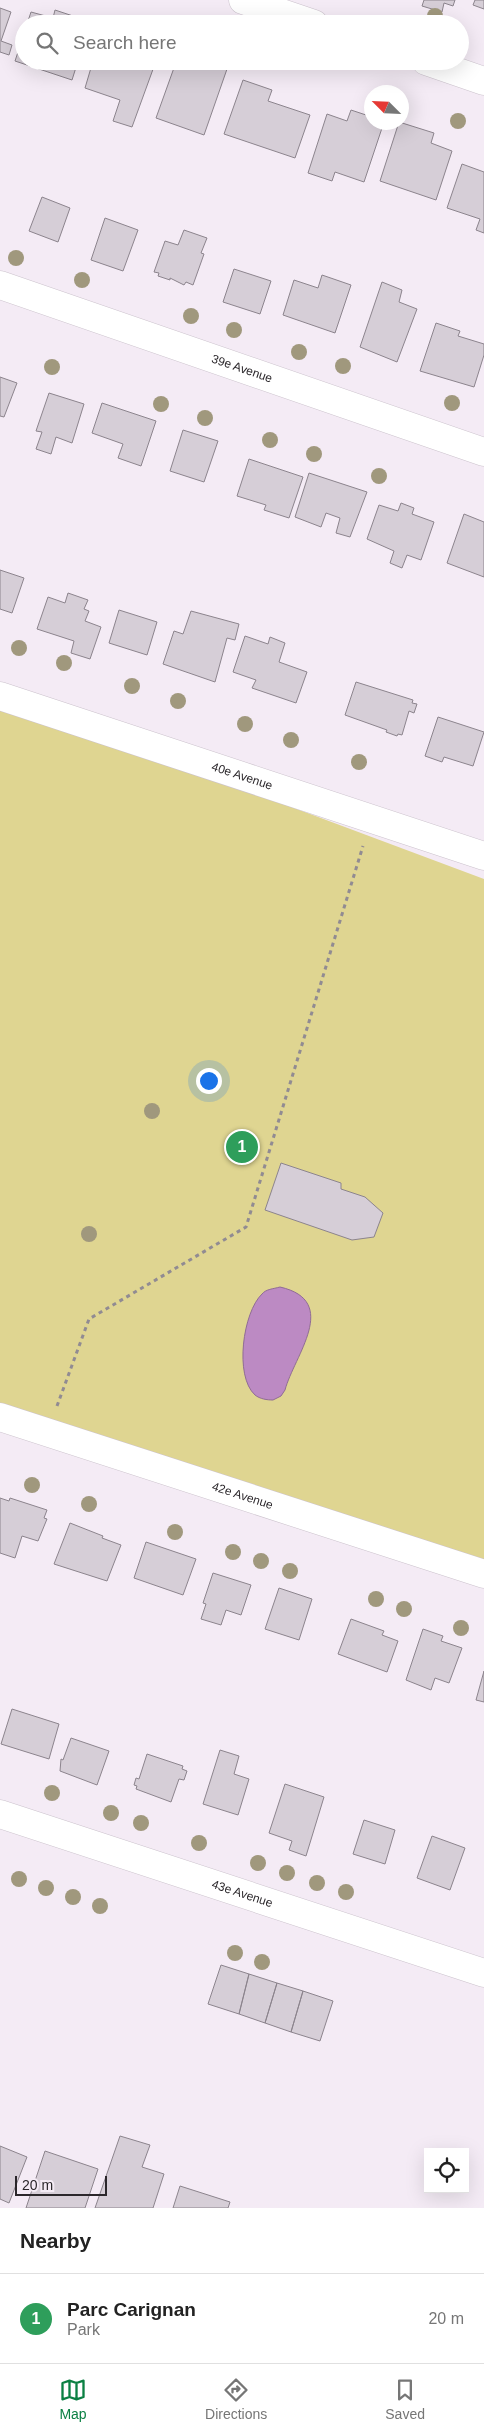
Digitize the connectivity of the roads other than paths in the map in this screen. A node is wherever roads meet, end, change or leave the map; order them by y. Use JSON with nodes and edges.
{"nodes":[{"id":1,"x":243,"y":0,"type":"edge"},
{"id":2,"x":287,"y":15,"type":"edge"},
{"id":3,"x":452,"y":70,"type":"edge"},
{"id":4,"x":484,"y":81,"type":"edge"},
{"id":5,"x":0,"y":285,"type":"edge"},
{"id":6,"x":484,"y":452,"type":"edge"},
{"id":7,"x":0,"y":696,"type":"edge"},
{"id":8,"x":484,"y":856,"type":"edge"},
{"id":9,"x":0,"y":1417,"type":"edge"},
{"id":10,"x":484,"y":1574,"type":"edge"},
{"id":11,"x":0,"y":1814,"type":"edge"},
{"id":12,"x":484,"y":1973,"type":"edge"}],
"edges":[{"from":1,"to":2,"type":"street"},
{"from":3,"to":4,"type":"street"},
{"from":5,"to":6,"type":"street","name":"39e Avenue"},
{"from":7,"to":8,"type":"street","name":"40e Avenue"},
{"from":9,"to":10,"type":"street","name":"42e Avenue"},
{"from":11,"to":12,"type":"street","name":"43e Avenue"}]}
